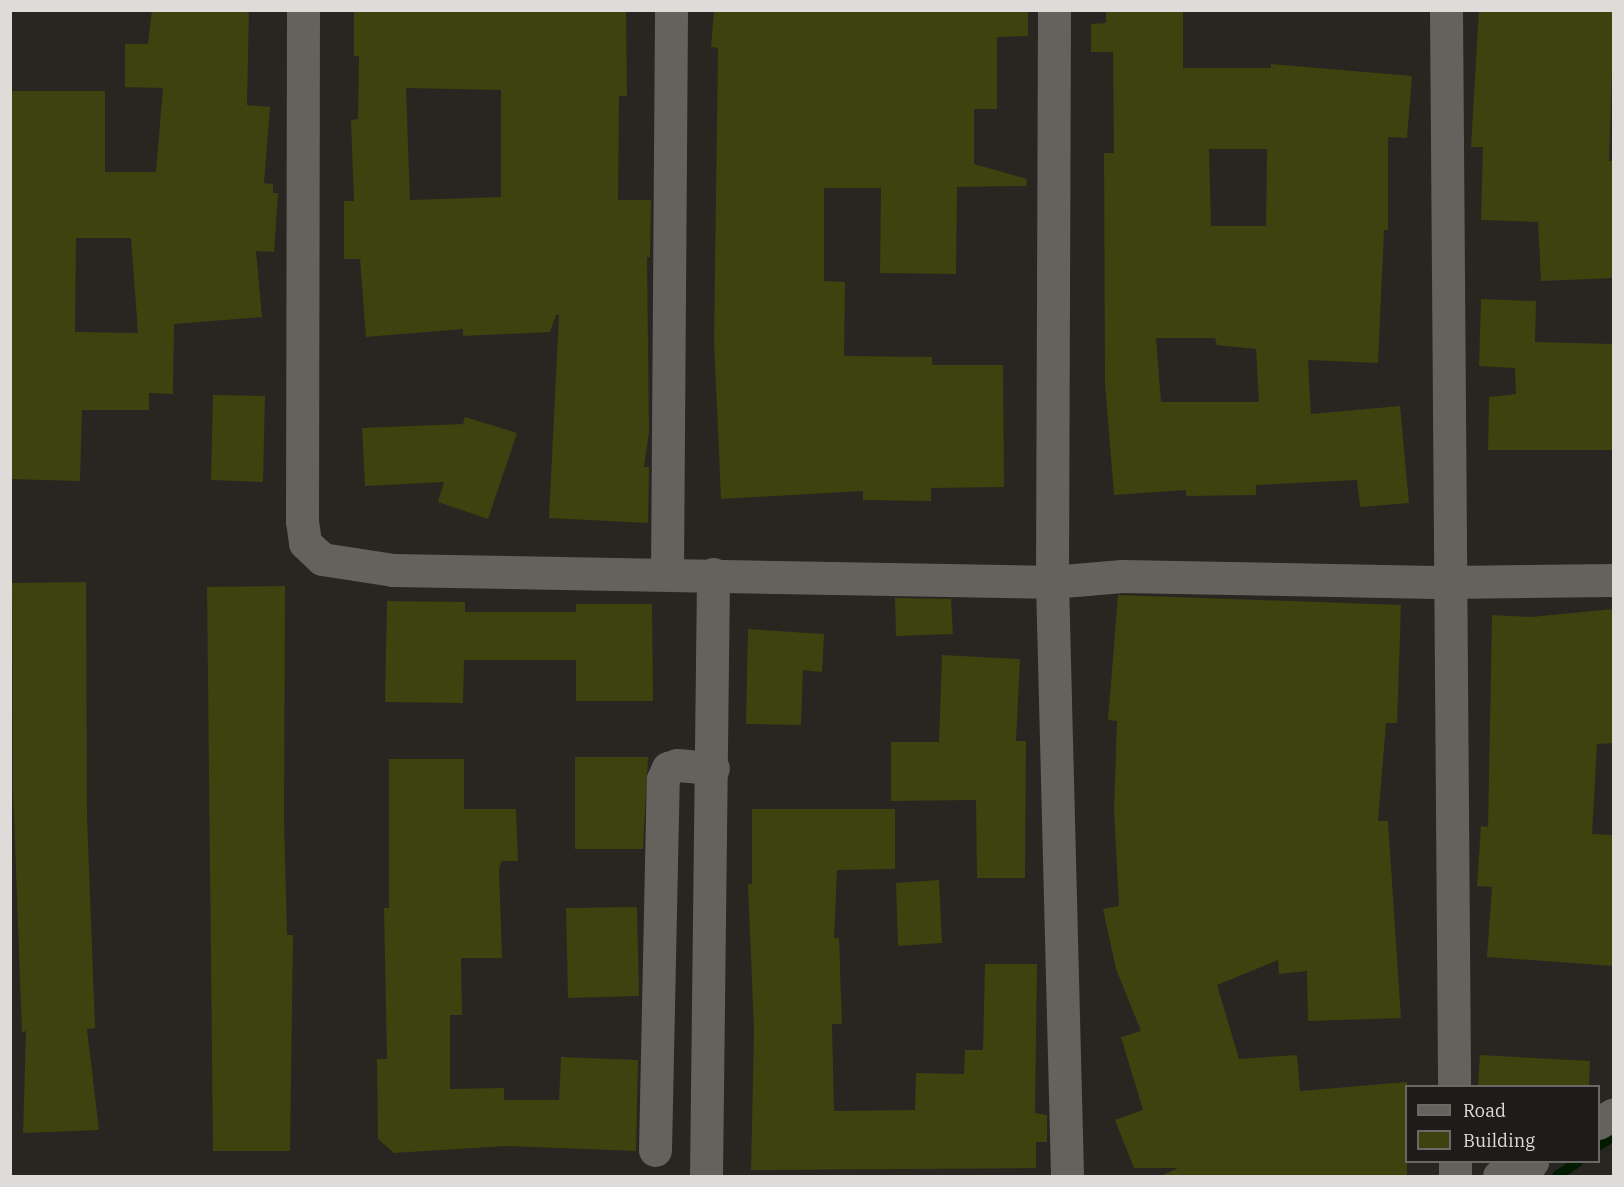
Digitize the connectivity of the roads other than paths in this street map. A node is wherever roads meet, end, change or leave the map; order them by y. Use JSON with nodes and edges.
{"nodes":[{"id":1,"x":303,"y":10,"type":"edge"},
{"id":2,"x":670,"y":10,"type":"edge"},
{"id":3,"x":1054,"y":10,"type":"edge"},
{"id":4,"x":1446,"y":10,"type":"edge"},
{"id":5,"x":667,"y":573,"type":"junction"},
{"id":6,"x":713,"y":574,"type":"junction"},
{"id":7,"x":1614,"y":580,"type":"edge"},
{"id":8,"x":1052,"y":582,"type":"junction"},
{"id":9,"x":1448,"y":582,"type":"junction"},
{"id":10,"x":713,"y":768,"type":"junction"},
{"id":11,"x":1454,"y":1085,"type":"edge"},
{"id":12,"x":1614,"y":1114,"type":"edge"},
{"id":13,"x":1600,"y":1122,"type":"edge"},
{"id":14,"x":655,"y":1150,"type":"dead end"},
{"id":15,"x":1528,"y":1163,"type":"edge"},
{"id":16,"x":706,"y":1176,"type":"edge"},
{"id":17,"x":1067,"y":1176,"type":"edge"},
{"id":18,"x":1499,"y":1176,"type":"edge"}],
"edges":[{"from":1,"to":5,"type":"street"},
{"from":2,"to":5,"type":"street"},
{"from":3,"to":8,"type":"street"},
{"from":4,"to":9,"type":"street"},
{"from":5,"to":6,"type":"street"},
{"from":6,"to":8,"type":"street"},
{"from":6,"to":10,"type":"street"},
{"from":7,"to":9,"type":"street"},
{"from":8,"to":9,"type":"street"},
{"from":8,"to":17,"type":"street"},
{"from":9,"to":11,"type":"street"},
{"from":10,"to":14,"type":"street"},
{"from":10,"to":16,"type":"street"},
{"from":12,"to":13,"type":"street"},
{"from":15,"to":18,"type":"street"}]}
